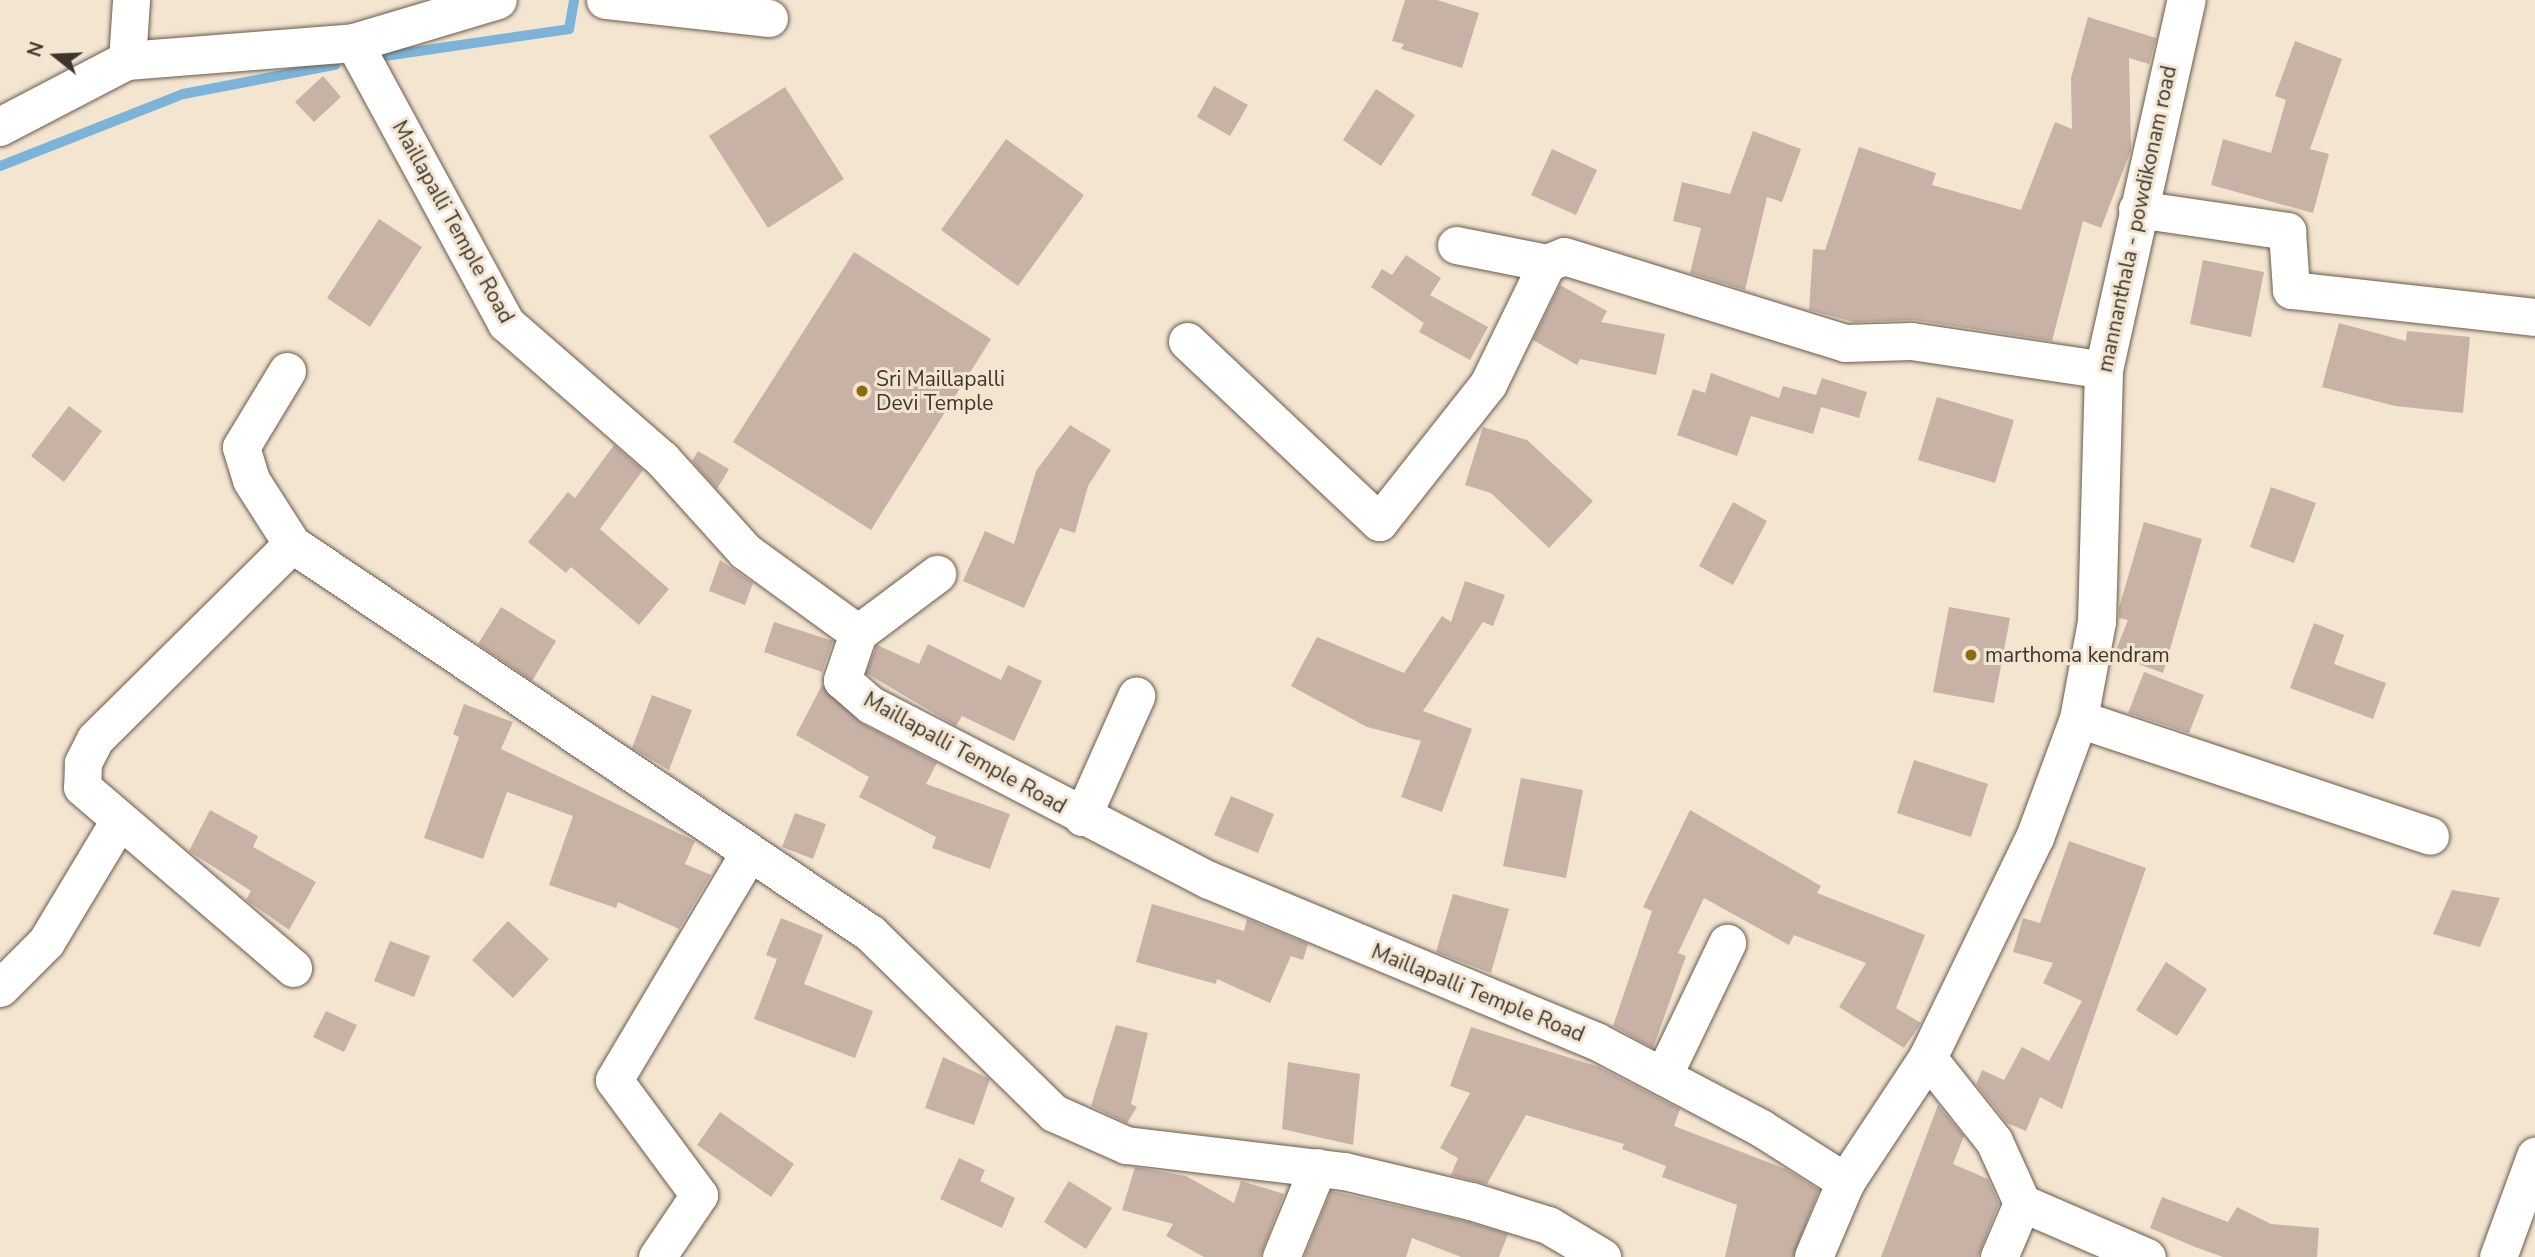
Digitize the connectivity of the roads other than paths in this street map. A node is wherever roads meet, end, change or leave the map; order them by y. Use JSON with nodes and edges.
{"nodes":[{"id":1,"x":131,"y":0,"type":"edge"},
{"id":2,"x":498,"y":0,"type":"edge"},
{"id":3,"x":605,"y":0,"type":"edge"},
{"id":4,"x":2187,"y":0,"type":"edge"},
{"id":5,"x":769,"y":18,"type":"dead end"},
{"id":6,"x":354,"y":43,"type":"junction"},
{"id":7,"x":127,"y":61,"type":"junction"},
{"id":8,"x":0,"y":127,"type":"edge"},
{"id":9,"x":2137,"y":209,"type":"junction"},
{"id":10,"x":1456,"y":245,"type":"dead end"},
{"id":11,"x":1547,"y":263,"type":"junction"},
{"id":12,"x":2535,"y":317,"type":"edge"},
{"id":13,"x":1187,"y":341,"type":"dead end"},
{"id":14,"x":2104,"y":370,"type":"junction"},
{"id":15,"x":287,"y":371,"type":"dead end"},
{"id":16,"x":292,"y":544,"type":"junction"},
{"id":17,"x":937,"y":574,"type":"dead end"},
{"id":18,"x":858,"y":633,"type":"junction"},
{"id":19,"x":1136,"y":696,"type":"dead end"},
{"id":20,"x":2079,"y":719,"type":"junction"},
{"id":21,"x":1082,"y":817,"type":"junction"},
{"id":22,"x":118,"y":822,"type":"junction"},
{"id":23,"x":2430,"y":836,"type":"dead end"},
{"id":24,"x":749,"y":853,"type":"junction"},
{"id":25,"x":1727,"y":943,"type":"dead end"},
{"id":26,"x":293,"y":968,"type":"dead end"},
{"id":27,"x":0,"y":988,"type":"edge"},
{"id":28,"x":1928,"y":1058,"type":"junction"},
{"id":29,"x":1663,"y":1076,"type":"junction"},
{"id":30,"x":2535,"y":1156,"type":"edge"},
{"id":31,"x":1318,"y":1167,"type":"junction"},
{"id":32,"x":1846,"y":1182,"type":"junction"},
{"id":33,"x":2022,"y":1203,"type":"junction"},
{"id":34,"x":657,"y":1257,"type":"edge"},
{"id":35,"x":1281,"y":1257,"type":"edge"},
{"id":36,"x":1602,"y":1257,"type":"edge"},
{"id":37,"x":1814,"y":1257,"type":"edge"},
{"id":38,"x":1999,"y":1257,"type":"edge"},
{"id":39,"x":2147,"y":1257,"type":"edge"},
{"id":40,"x":2498,"y":1257,"type":"edge"}],
"edges":[{"from":1,"to":7,"type":"street"},
{"from":2,"to":6,"type":"main road"},
{"from":3,"to":5,"type":"street"},
{"from":4,"to":9,"type":"main road","name":"mannanthala - powdikonam road"},
{"from":6,"to":7,"type":"main road"},
{"from":6,"to":18,"type":"street","name":"Maillapalli Temple Road"},
{"from":7,"to":8,"type":"main road"},
{"from":9,"to":12,"type":"street"},
{"from":9,"to":14,"type":"main road","name":"mannanthala - powdikonam road"},
{"from":10,"to":11,"type":"street"},
{"from":11,"to":13,"type":"street"},
{"from":11,"to":14,"type":"street"},
{"from":14,"to":20,"type":"main road","name":"mannanthala - powdikonam road"},
{"from":15,"to":16,"type":"street"},
{"from":16,"to":22,"type":"street"},
{"from":16,"to":24,"type":"street"},
{"from":17,"to":18,"type":"street"},
{"from":18,"to":21,"type":"street","name":"Maillapalli Temple Road"},
{"from":19,"to":21,"type":"street"},
{"from":20,"to":23,"type":"street"},
{"from":20,"to":28,"type":"main road","name":"mannanthala - powdikonam road"},
{"from":21,"to":29,"type":"street","name":"Maillapalli Temple Road"},
{"from":22,"to":26,"type":"street"},
{"from":22,"to":27,"type":"street"},
{"from":24,"to":31,"type":"street"},
{"from":24,"to":34,"type":"street"},
{"from":25,"to":29,"type":"street"},
{"from":28,"to":32,"type":"main road","name":"mannanthala - powdikonam road"},
{"from":28,"to":33,"type":"street"},
{"from":29,"to":32,"type":"street","name":"Maillapalli Temple Road"},
{"from":30,"to":40,"type":"street"},
{"from":31,"to":35,"type":"street"},
{"from":31,"to":36,"type":"street"},
{"from":32,"to":37,"type":"main road","name":"mannanthala - powdikonam road"},
{"from":33,"to":38,"type":"street"},
{"from":33,"to":39,"type":"street"}]}
